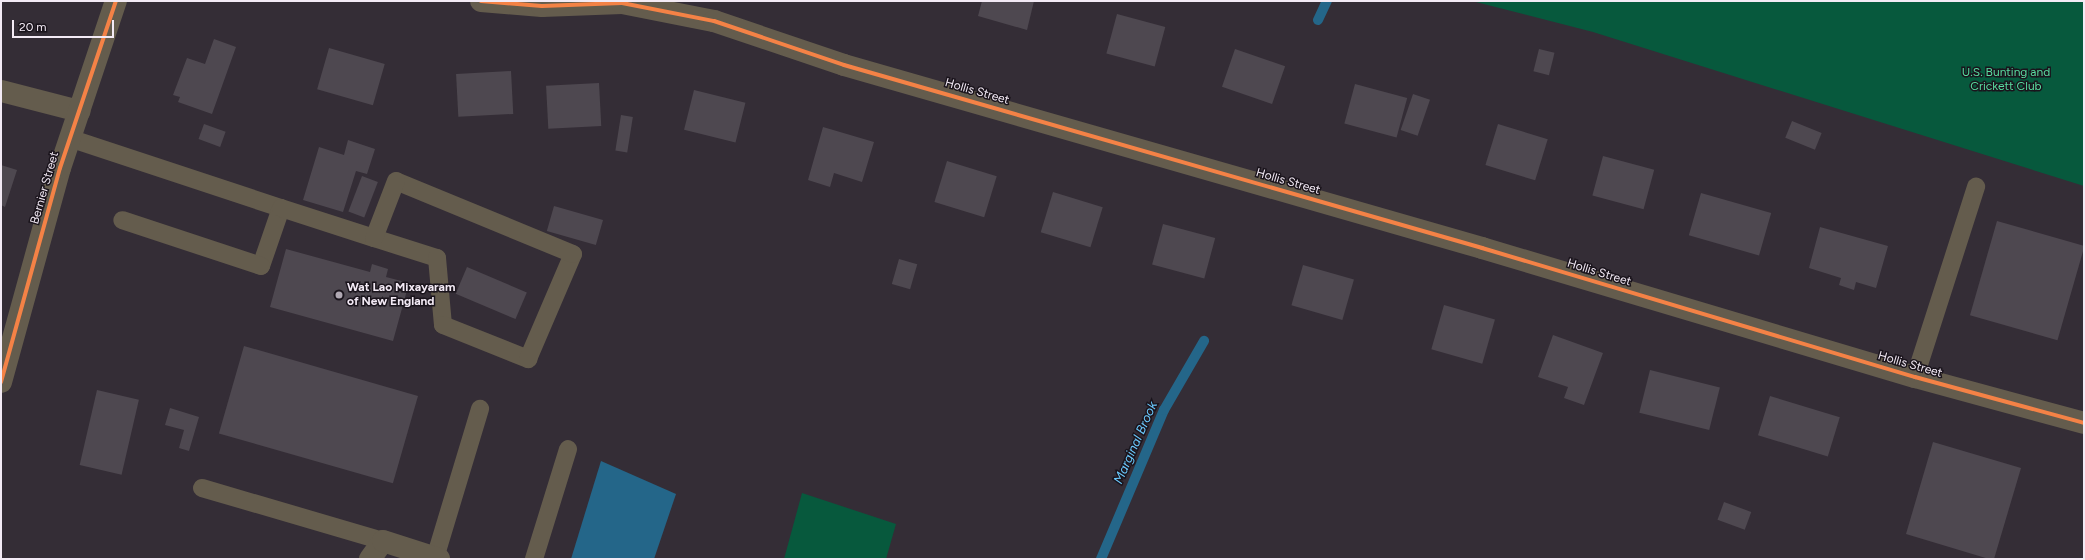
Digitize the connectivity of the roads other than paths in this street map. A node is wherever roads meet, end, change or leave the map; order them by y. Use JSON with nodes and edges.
{"nodes":[{"id":1,"x":116,"y":1,"type":"edge"},
{"id":2,"x":481,"y":1,"type":"edge"},
{"id":3,"x":1,"y":91,"type":"edge"},
{"id":4,"x":79,"y":111,"type":"junction"},
{"id":5,"x":69,"y":138,"type":"junction"},
{"id":6,"x":1976,"y":187,"type":"dead end"},
{"id":7,"x":281,"y":208,"type":"junction"},
{"id":8,"x":122,"y":220,"type":"dead end"},
{"id":9,"x":374,"y":238,"type":"junction"},
{"id":10,"x":1915,"y":377,"type":"junction"},
{"id":11,"x":1,"y":382,"type":"edge"},
{"id":12,"x":480,"y":409,"type":"dead end"},
{"id":13,"x":2084,"y":423,"type":"edge"},
{"id":14,"x":568,"y":449,"type":"dead end"},
{"id":15,"x":202,"y":488,"type":"dead end"},
{"id":16,"x":383,"y":541,"type":"junction"},
{"id":17,"x":437,"y":558,"type":"edge"},
{"id":18,"x":370,"y":559,"type":"edge"},
{"id":19,"x":534,"y":559,"type":"edge"}],
"edges":[{"from":1,"to":4,"type":"street","name":"Bernier Street"},
{"from":2,"to":10,"type":"street","name":"Hollis Street"},
{"from":3,"to":4,"type":"street"},
{"from":4,"to":5,"type":"street","name":"Bernier Street"},
{"from":5,"to":7,"type":"lane"},
{"from":5,"to":11,"type":"street","name":"Bernier Street"},
{"from":6,"to":10,"type":"lane"},
{"from":7,"to":8,"type":"lane"},
{"from":7,"to":9,"type":"lane"},
{"from":9,"to":9,"type":"lane"},
{"from":10,"to":13,"type":"street","name":"Hollis Street"},
{"from":12,"to":17,"type":"lane"},
{"from":14,"to":19,"type":"lane"},
{"from":15,"to":16,"type":"lane"},
{"from":16,"to":17,"type":"street"},
{"from":16,"to":18,"type":"street"}]}
